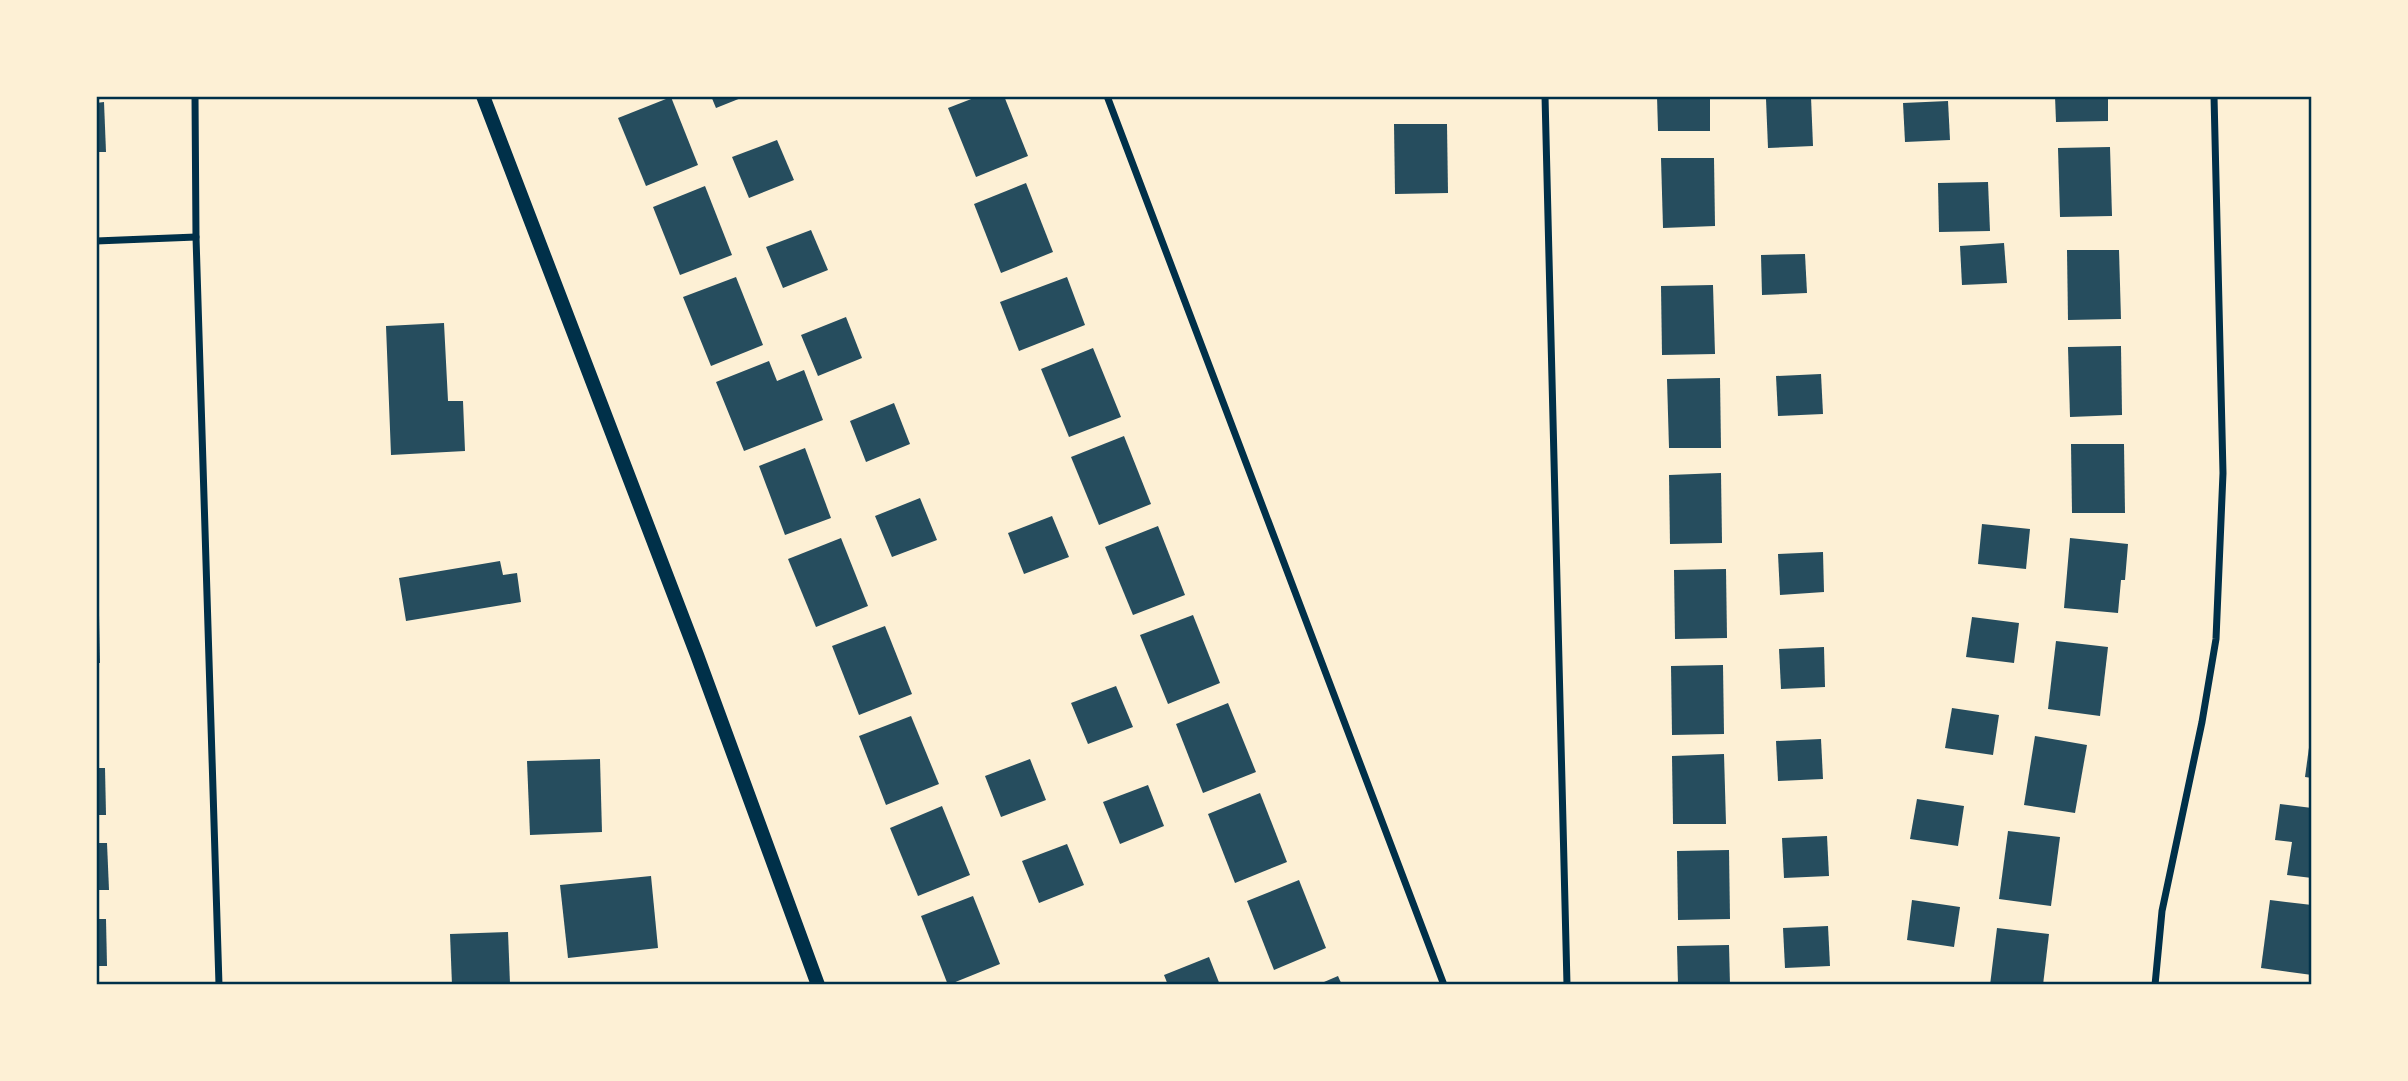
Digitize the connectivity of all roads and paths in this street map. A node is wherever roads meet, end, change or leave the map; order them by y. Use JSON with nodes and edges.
{"nodes":[{"id":1,"x":195,"y":96,"type":"edge"},
{"id":2,"x":483,"y":96,"type":"edge"},
{"id":3,"x":1107,"y":96,"type":"edge"},
{"id":4,"x":1545,"y":96,"type":"edge"},
{"id":5,"x":2214,"y":96,"type":"edge"},
{"id":6,"x":196,"y":237,"type":"junction"},
{"id":7,"x":96,"y":241,"type":"edge"},
{"id":8,"x":219,"y":985,"type":"edge"},
{"id":9,"x":818,"y":985,"type":"edge"},
{"id":10,"x":1444,"y":985,"type":"edge"},
{"id":11,"x":1567,"y":985,"type":"edge"},
{"id":12,"x":2155,"y":985,"type":"edge"}],
"edges":[{"from":1,"to":6,"type":"street"},
{"from":2,"to":9,"type":"main road"},
{"from":3,"to":10,"type":"street"},
{"from":4,"to":11,"type":"street"},
{"from":5,"to":12,"type":"street"},
{"from":6,"to":7,"type":"street"},
{"from":6,"to":8,"type":"street"}]}
